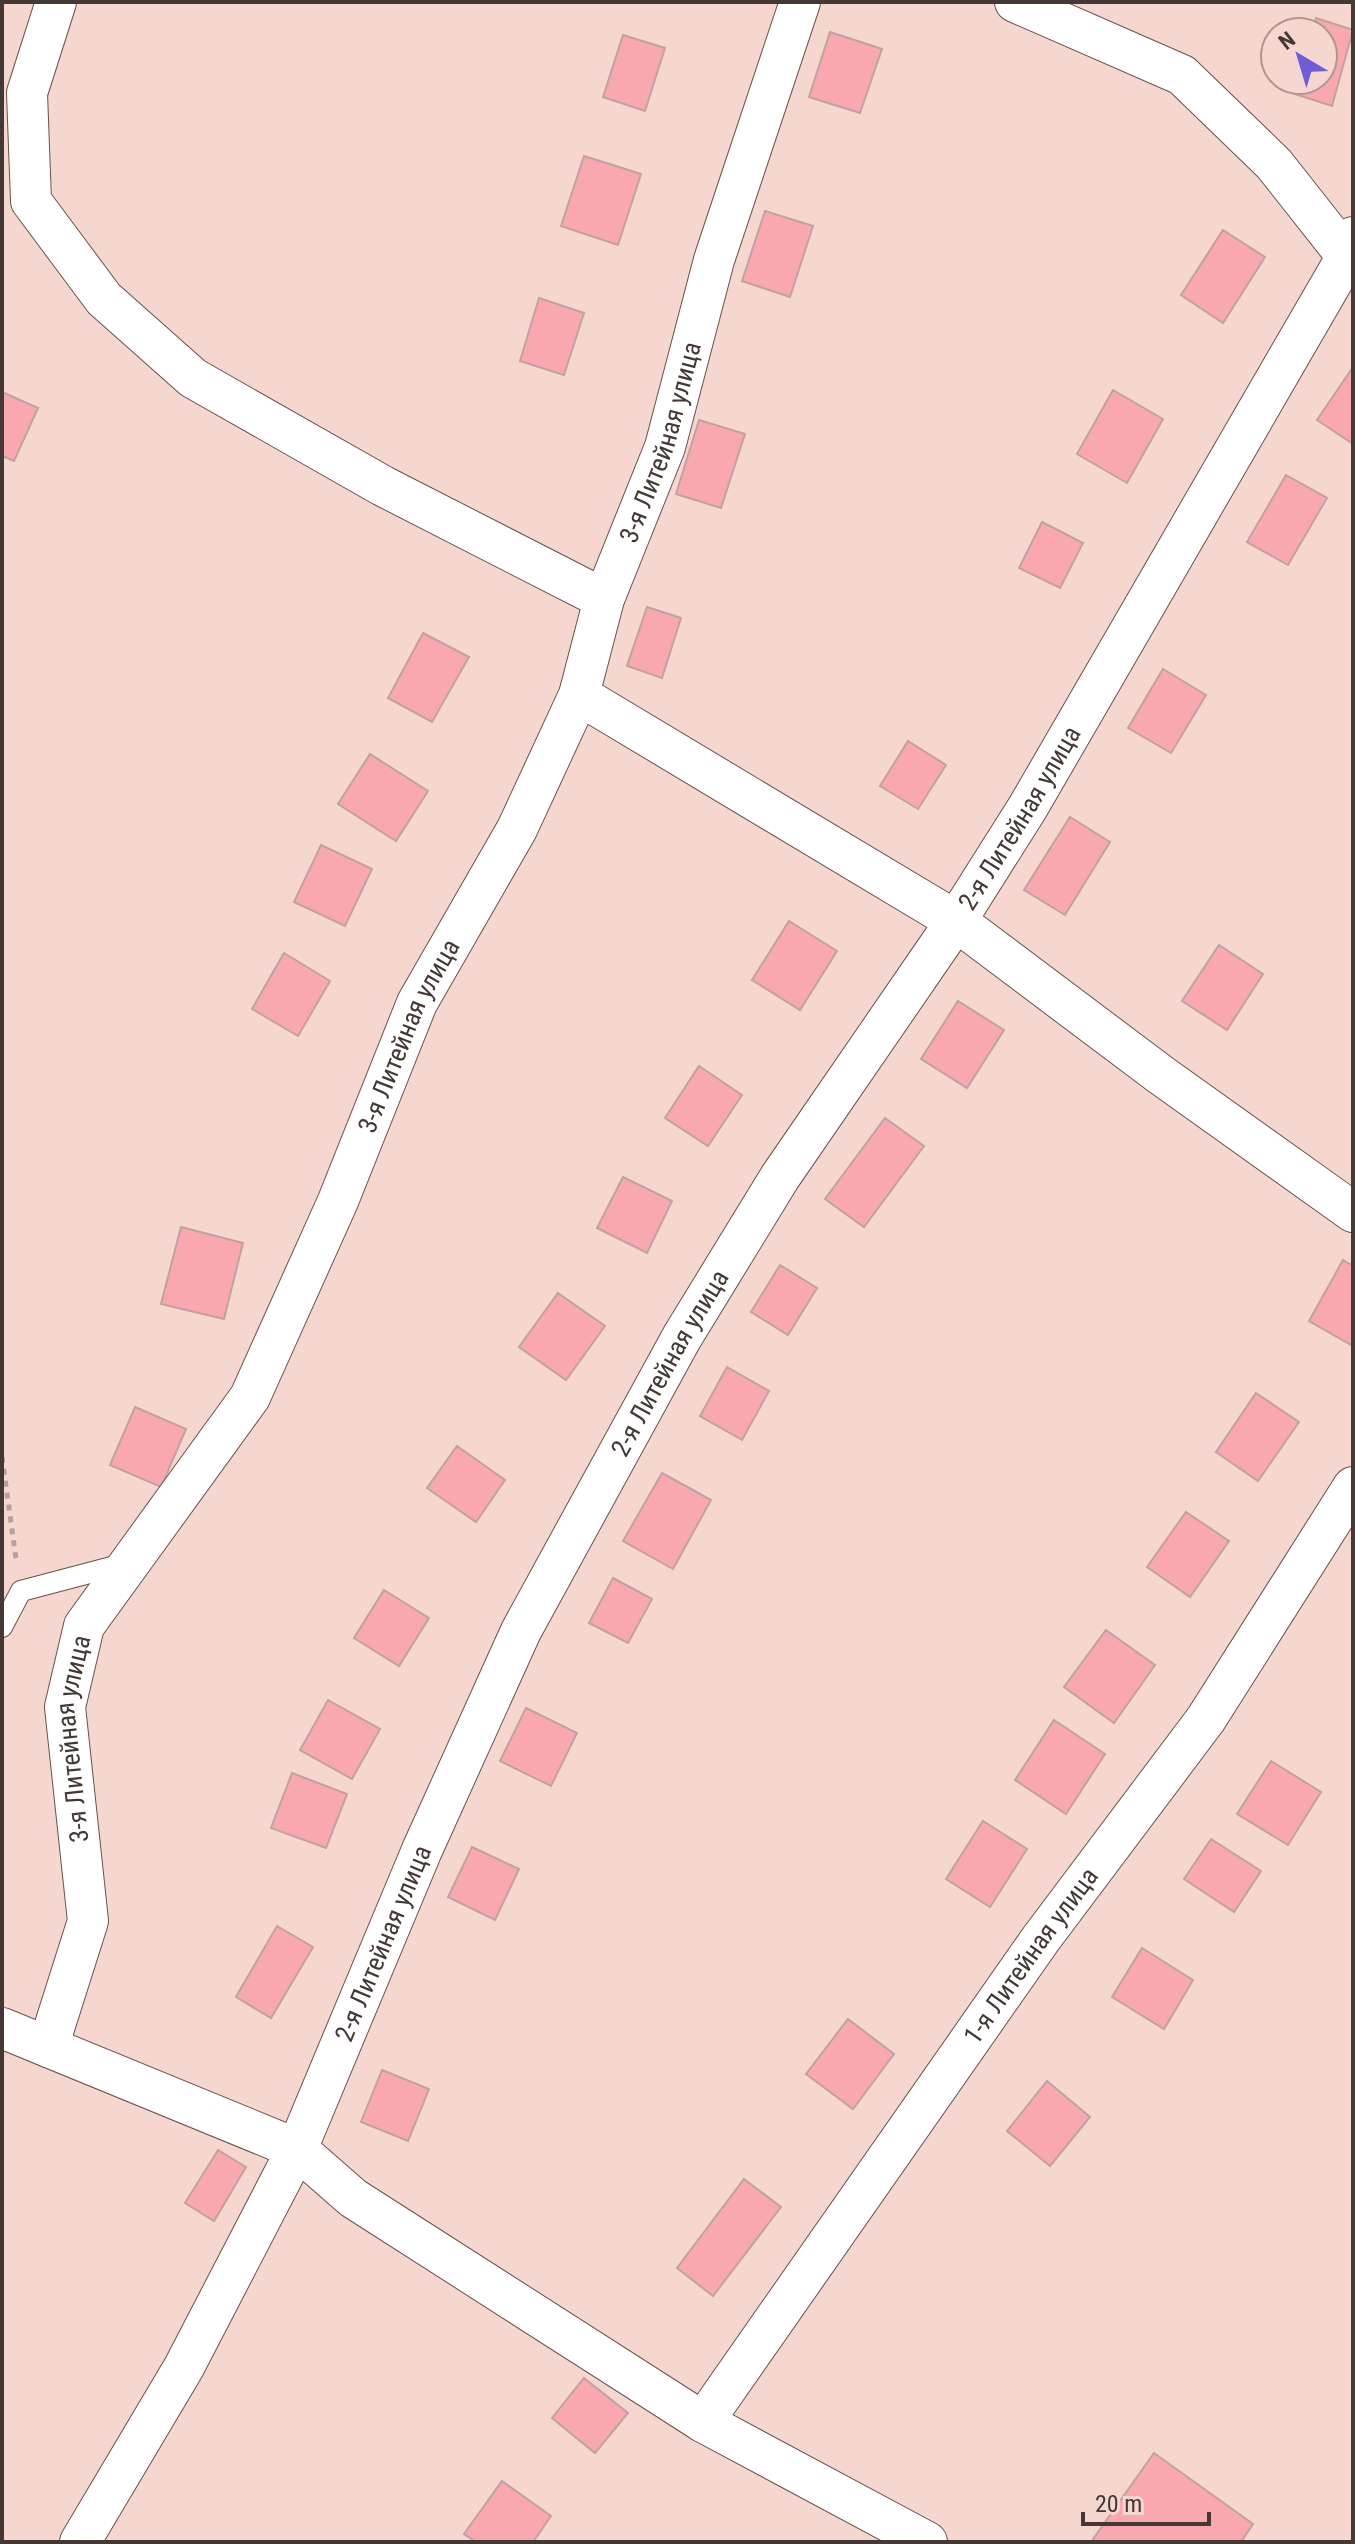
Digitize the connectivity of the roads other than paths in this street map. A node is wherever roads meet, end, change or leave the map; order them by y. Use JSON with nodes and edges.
{"nodes":[{"id":1,"x":56,"y":2,"type":"edge"},
{"id":2,"x":800,"y":2,"type":"edge"},
{"id":3,"x":1015,"y":2,"type":"edge"},
{"id":4,"x":1351,"y":253,"type":"edge"},
{"id":5,"x":604,"y":599,"type":"junction"},
{"id":6,"x":579,"y":695,"type":"junction"},
{"id":7,"x":956,"y":921,"type":"junction"},
{"id":8,"x":1353,"y":1212,"type":"edge"},
{"id":9,"x":1353,"y":1487,"type":"edge"},
{"id":10,"x":134,"y":1561,"type":"junction"},
{"id":11,"x":2,"y":1627,"type":"edge"},
{"id":12,"x":2,"y":2028,"type":"edge"},
{"id":13,"x":48,"y":2047,"type":"junction"},
{"id":14,"x":297,"y":2149,"type":"junction"},
{"id":15,"x":703,"y":2422,"type":"junction"},
{"id":16,"x":80,"y":2542,"type":"edge"},
{"id":17,"x":927,"y":2542,"type":"edge"}],
"edges":[{"from":1,"to":5,"type":"street"},
{"from":2,"to":5,"type":"street","name":"3-я Литейная улица"},
{"from":3,"to":4,"type":"street"},
{"from":4,"to":7,"type":"street","name":"2-я Литейная улица"},
{"from":5,"to":6,"type":"street","name":"3-я Литейная улица"},
{"from":6,"to":7,"type":"street"},
{"from":6,"to":10,"type":"street","name":"3-я Литейная улица"},
{"from":7,"to":8,"type":"street"},
{"from":7,"to":14,"type":"street","name":"2-я Литейная улица"},
{"from":9,"to":15,"type":"street","name":"1-я Литейная улица"},
{"from":10,"to":11,"type":"lane"},
{"from":10,"to":13,"type":"street","name":"3-я Литейная улица"},
{"from":12,"to":13,"type":"street"},
{"from":13,"to":14,"type":"street"},
{"from":14,"to":15,"type":"street"},
{"from":14,"to":16,"type":"street","name":"2-я Литейная улица"},
{"from":15,"to":17,"type":"street"}]}
